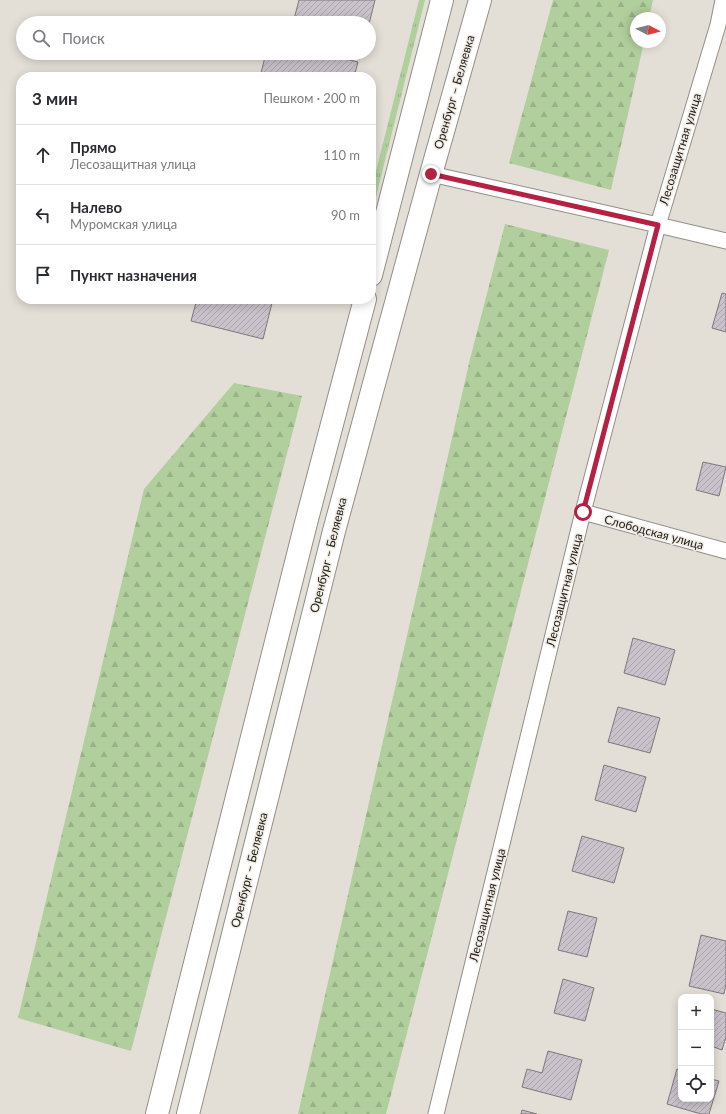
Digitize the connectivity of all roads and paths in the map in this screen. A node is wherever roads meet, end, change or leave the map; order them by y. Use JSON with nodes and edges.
{"nodes":[{"id":1,"x":442,"y":0,"type":"edge"},
{"id":2,"x":480,"y":0,"type":"edge"},
{"id":3,"x":723,"y":0,"type":"edge"},
{"id":4,"x":431,"y":174,"type":"junction"},
{"id":5,"x":658,"y":225,"type":"junction"},
{"id":6,"x":726,"y":241,"type":"edge"},
{"id":7,"x":376,"y":256,"type":"edge"},
{"id":8,"x":364,"y":304,"type":"edge"},
{"id":9,"x":583,"y":512,"type":"junction"},
{"id":10,"x":726,"y":551,"type":"edge"},
{"id":11,"x":157,"y":1114,"type":"edge"},
{"id":12,"x":188,"y":1114,"type":"edge"},
{"id":13,"x":436,"y":1114,"type":"edge"}],
"edges":[{"from":1,"to":7,"type":"main road"},
{"from":2,"to":4,"type":"main road","name":"Оренбург – Беляевка"},
{"from":3,"to":5,"type":"street","name":"Лесозащитная улица"},
{"from":4,"to":5,"type":"street"},
{"from":4,"to":12,"type":"main road","name":"Оренбург – Беляевка"},
{"from":5,"to":6,"type":"street"},
{"from":5,"to":9,"type":"street","name":"Лесозащитная улица"},
{"from":8,"to":11,"type":"main road"},
{"from":9,"to":10,"type":"street","name":"Слободская улица"},
{"from":9,"to":13,"type":"street","name":"Лесозащитная улица"}]}
